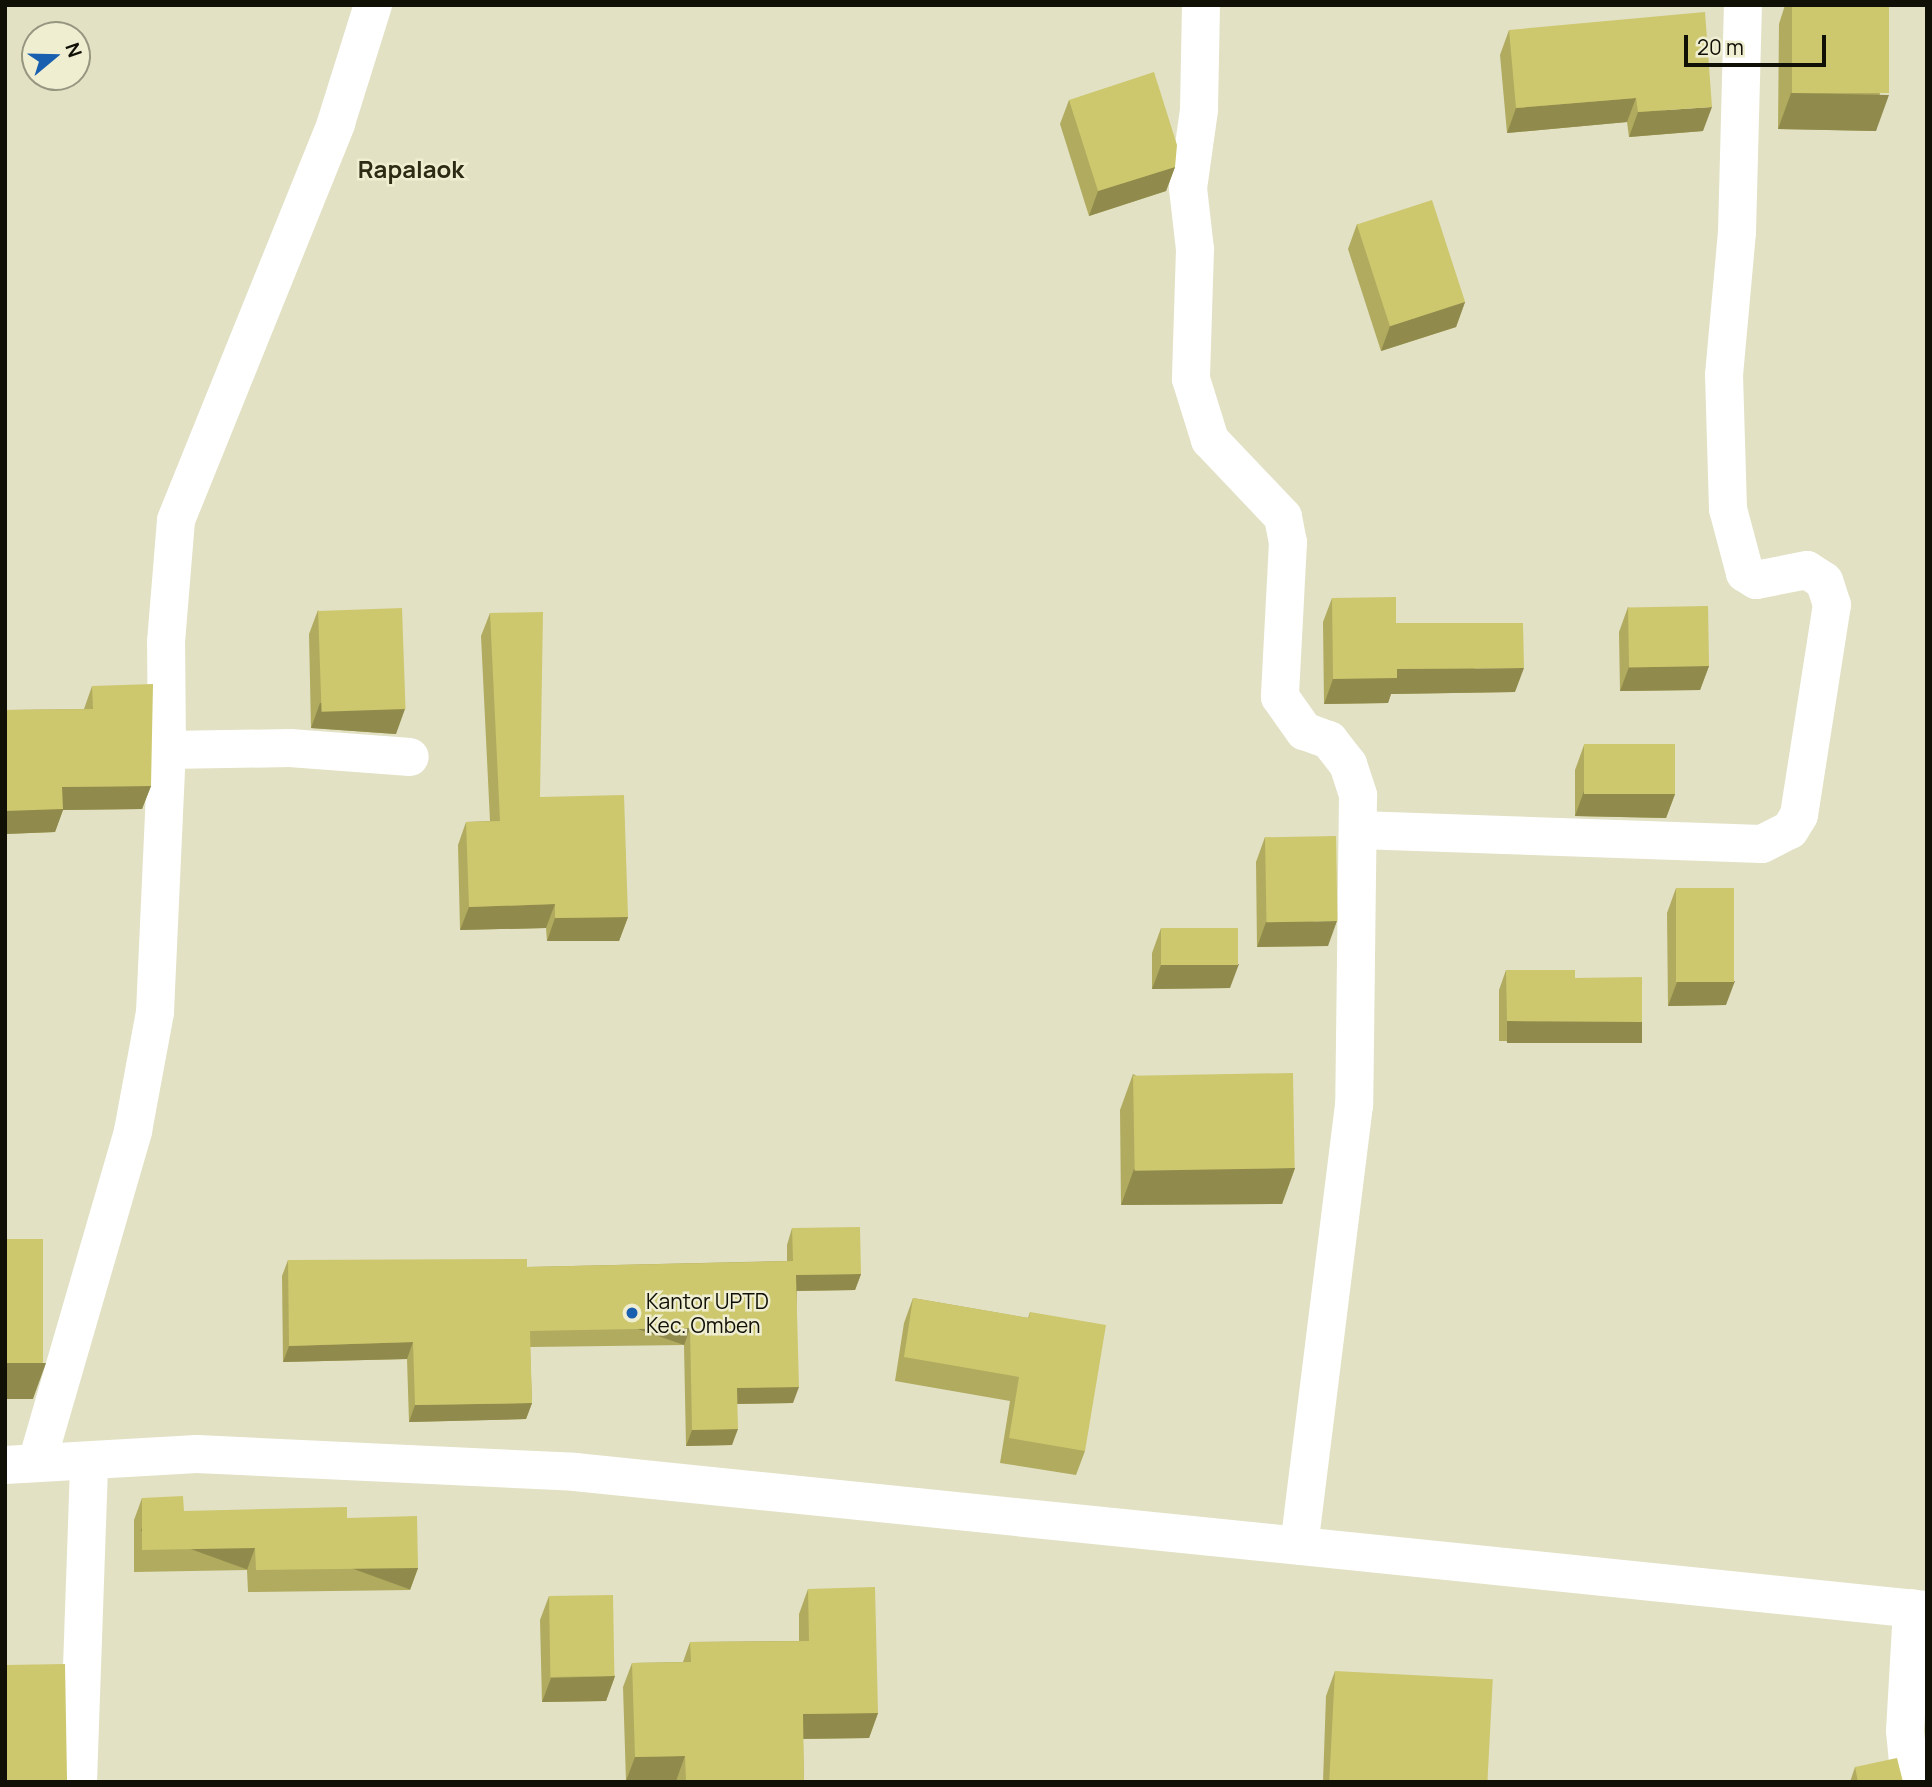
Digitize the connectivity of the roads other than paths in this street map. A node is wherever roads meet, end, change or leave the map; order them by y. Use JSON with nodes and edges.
{"nodes":[{"id":1,"x":373,"y":5,"type":"edge"},
{"id":2,"x":1201,"y":5,"type":"edge"},
{"id":3,"x":1743,"y":7,"type":"dead end"},
{"id":4,"x":167,"y":750,"type":"junction"},
{"id":5,"x":410,"y":757,"type":"dead end"},
{"id":6,"x":1359,"y":830,"type":"junction"},
{"id":7,"x":89,"y":1461,"type":"junction"},
{"id":8,"x":21,"y":1463,"type":"edge"},
{"id":9,"x":1298,"y":1546,"type":"junction"},
{"id":10,"x":1919,"y":1609,"type":"edge"},
{"id":11,"x":78,"y":1782,"type":"edge"},
{"id":12,"x":1910,"y":1782,"type":"edge"}],
"edges":[{"from":1,"to":4,"type":"street"},
{"from":2,"to":6,"type":"street"},
{"from":3,"to":6,"type":"street"},
{"from":4,"to":5,"type":"street"},
{"from":4,"to":8,"type":"street"},
{"from":6,"to":9,"type":"street"},
{"from":7,"to":8,"type":"street"},
{"from":7,"to":9,"type":"street"},
{"from":7,"to":11,"type":"street"},
{"from":9,"to":10,"type":"street"},
{"from":10,"to":12,"type":"street"}]}
